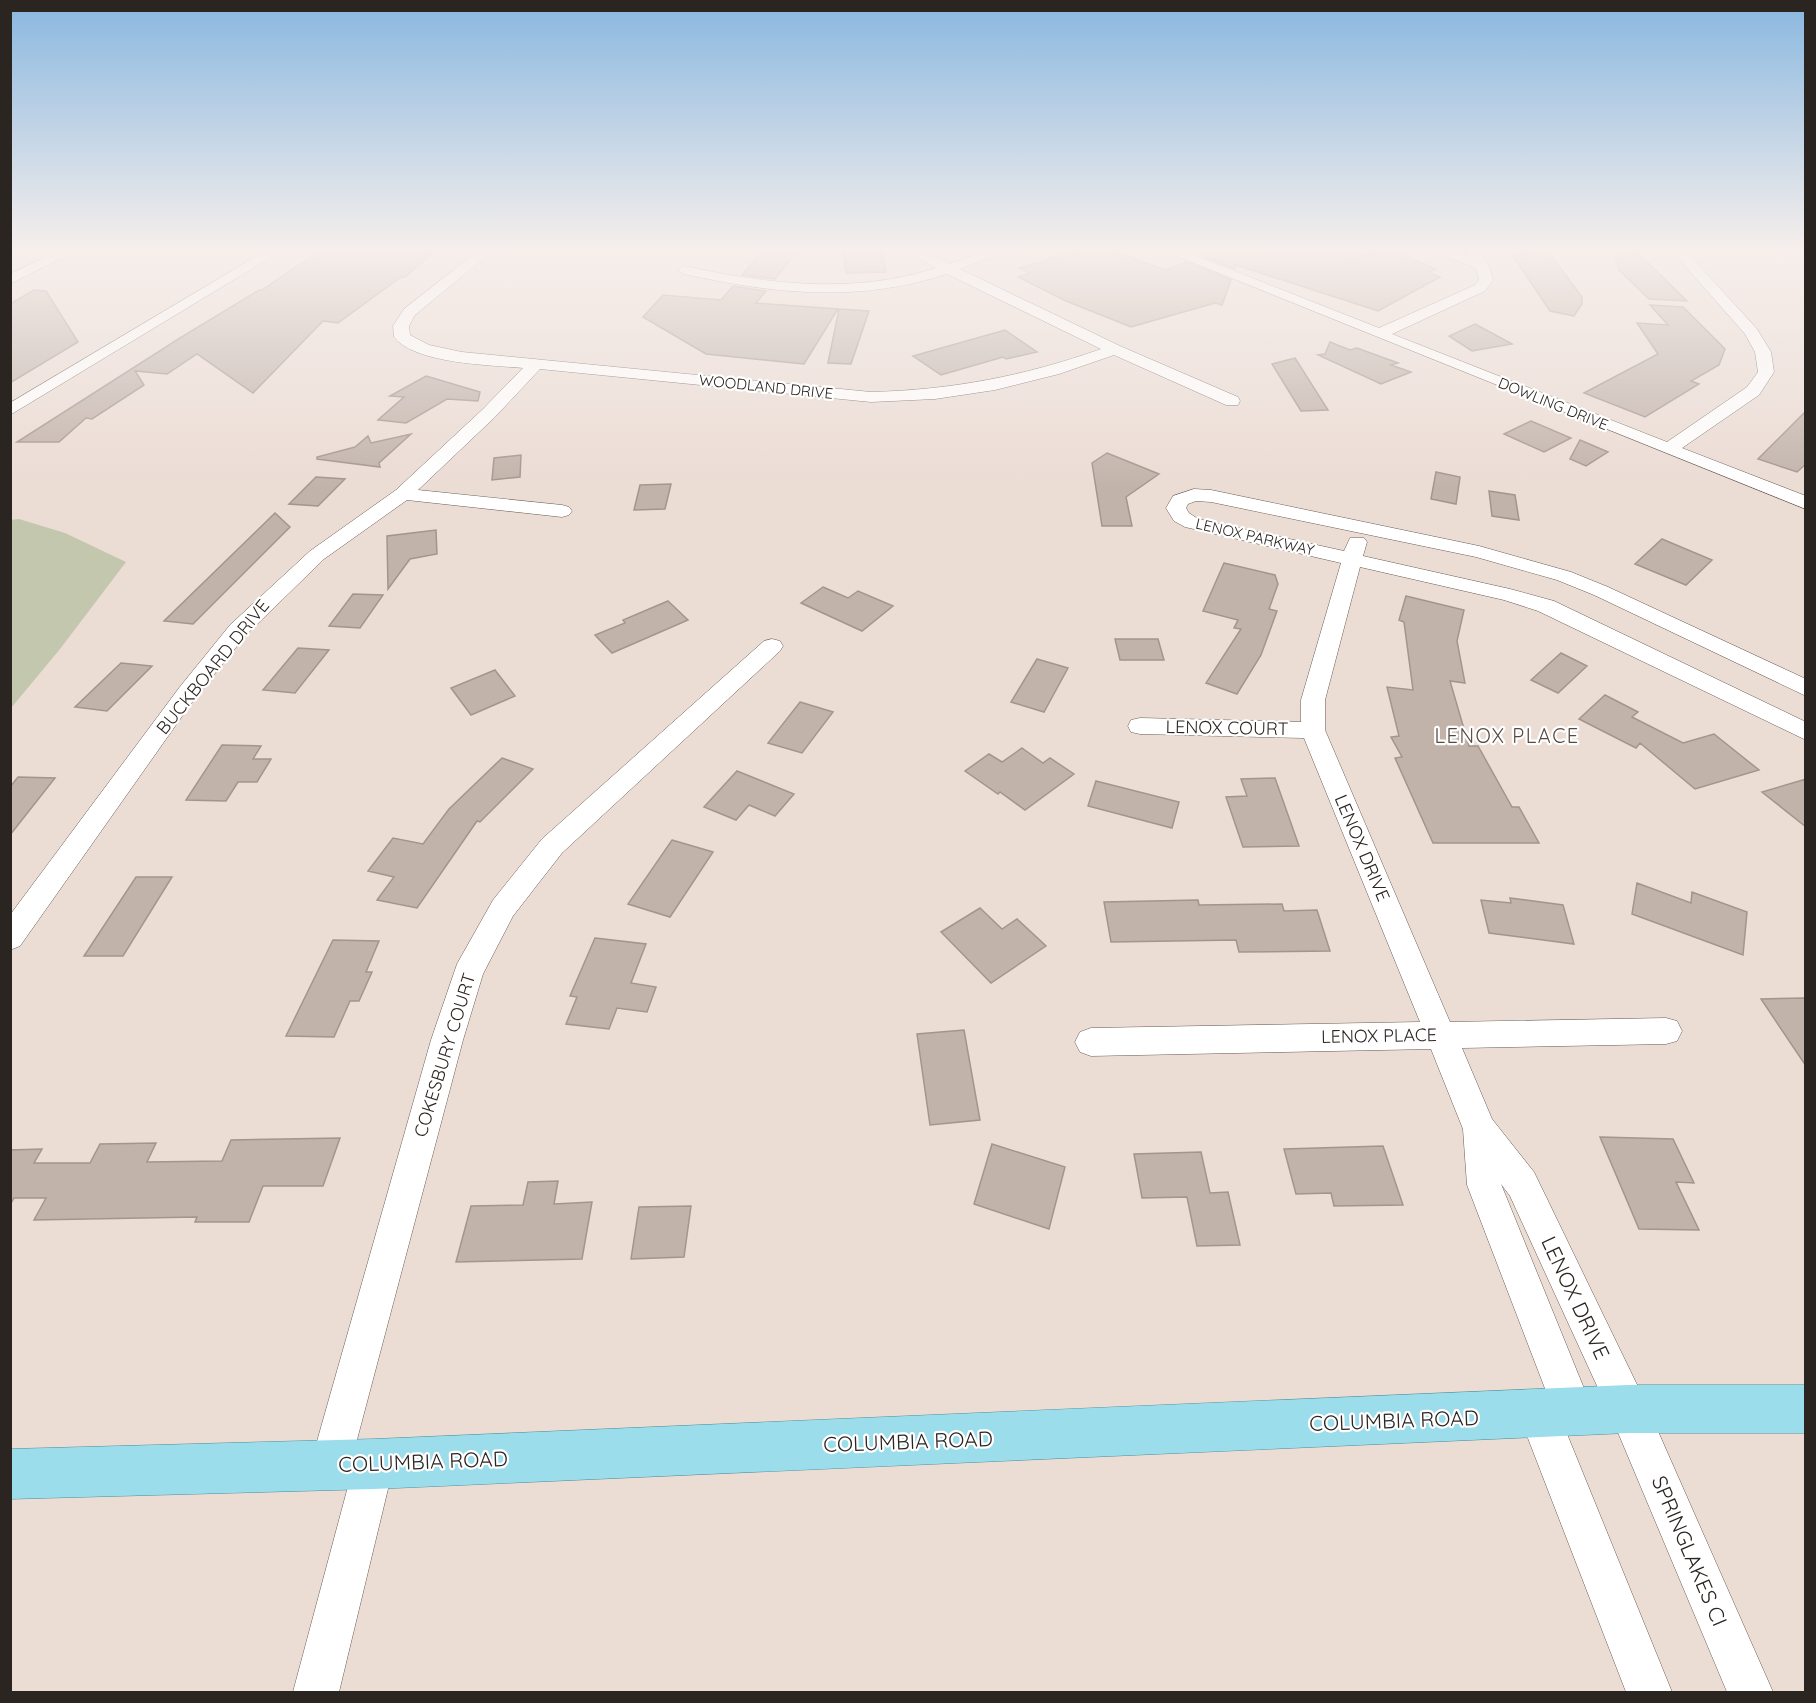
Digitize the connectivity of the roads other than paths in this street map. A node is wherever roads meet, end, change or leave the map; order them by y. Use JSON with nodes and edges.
{"nodes":[{"id":1,"x":144,"y":329,"type":"edge"},
{"id":2,"x":401,"y":329,"type":"edge"},
{"id":3,"x":1072,"y":329,"type":"edge"},
{"id":4,"x":1368,"y":329,"type":"edge"},
{"id":5,"x":1389,"y":329,"type":"edge"},
{"id":6,"x":1750,"y":329,"type":"edge"},
{"id":7,"x":1379,"y":334,"type":"junction"},
{"id":8,"x":1114,"y":350,"type":"junction"},
{"id":9,"x":536,"y":364,"type":"junction"},
{"id":10,"x":1232,"y":401,"type":"dead end"},
{"id":11,"x":10,"y":410,"type":"edge"},
{"id":12,"x":1668,"y":449,"type":"junction"},
{"id":13,"x":403,"y":494,"type":"junction"},
{"id":14,"x":1806,"y":503,"type":"edge"},
{"id":15,"x":562,"y":511,"type":"dead end"},
{"id":16,"x":1360,"y":529,"type":"junction"},
{"id":17,"x":1353,"y":560,"type":"junction"},
{"id":18,"x":1692,"y":634,"type":"junction"},
{"id":19,"x":772,"y":646,"type":"dead end"},
{"id":20,"x":1663,"y":661,"type":"junction"},
{"id":21,"x":1806,"y":689,"type":"edge"},
{"id":22,"x":1140,"y":726,"type":"dead end"},
{"id":23,"x":1313,"y":730,"type":"junction"},
{"id":24,"x":1806,"y":732,"type":"edge"},
{"id":25,"x":10,"y":938,"type":"edge"},
{"id":26,"x":1666,"y":1031,"type":"dead end"},
{"id":27,"x":1441,"y":1035,"type":"junction"},
{"id":28,"x":1091,"y":1042,"type":"dead end"},
{"id":29,"x":1479,"y":1129,"type":"junction"},
{"id":30,"x":1628,"y":1409,"type":"junction"},
{"id":31,"x":1806,"y":1409,"type":"edge"},
{"id":32,"x":1557,"y":1414,"type":"junction"},
{"id":33,"x":352,"y":1465,"type":"junction"},
{"id":34,"x":10,"y":1474,"type":"edge"},
{"id":35,"x":316,"y":1692,"type":"edge"},
{"id":36,"x":1649,"y":1692,"type":"edge"},
{"id":37,"x":1750,"y":1692,"type":"edge"}],
"edges":[{"from":1,"to":11,"type":"street"},
{"from":2,"to":9,"type":"street","name":"WOODLAND DRIVE"},
{"from":3,"to":8,"type":"street"},
{"from":4,"to":7,"type":"street","name":"DOWLING DRIVE"},
{"from":5,"to":7,"type":"street"},
{"from":6,"to":12,"type":"street"},
{"from":7,"to":12,"type":"street","name":"DOWLING DRIVE"},
{"from":8,"to":9,"type":"street","name":"WOODLAND DRIVE"},
{"from":8,"to":10,"type":"street"},
{"from":9,"to":13,"type":"street","name":"BUCKBOARD DRIVE"},
{"from":12,"to":14,"type":"street","name":"DOWLING DRIVE"},
{"from":13,"to":15,"type":"street"},
{"from":13,"to":25,"type":"street","name":"BUCKBOARD DRIVE"},
{"from":16,"to":17,"type":"street"},
{"from":16,"to":17,"type":"street","name":"LENOX PARKWAY"},
{"from":16,"to":18,"type":"street","name":"LENOX PARKWAY"},
{"from":17,"to":20,"type":"street","name":"LENOX PARKWAY"},
{"from":17,"to":23,"type":"street","name":"LENOX DRIVE"},
{"from":18,"to":20,"type":"street"},
{"from":18,"to":21,"type":"street","name":"LENOX PARKWAY"},
{"from":19,"to":33,"type":"street","name":"COKESBURY COURT"},
{"from":20,"to":24,"type":"street","name":"LENOX PARKWAY"},
{"from":22,"to":23,"type":"street","name":"LENOX COURT"},
{"from":23,"to":27,"type":"street","name":"LENOX DRIVE"},
{"from":26,"to":27,"type":"street","name":"LENOX PLACE"},
{"from":27,"to":28,"type":"street","name":"LENOX PLACE"},
{"from":27,"to":29,"type":"street","name":"LENOX DRIVE"},
{"from":29,"to":30,"type":"street","name":"LENOX DRIVE"},
{"from":29,"to":32,"type":"street","name":"LENOX DRIVE"},
{"from":30,"to":31,"type":"main road","name":"COLUMBIA ROAD"},
{"from":30,"to":32,"type":"main road","name":"COLUMBIA ROAD"},
{"from":30,"to":37,"type":"street","name":"SPRINGLAKES CI"},
{"from":32,"to":33,"type":"main road","name":"COLUMBIA ROAD"},
{"from":32,"to":36,"type":"street"},
{"from":33,"to":34,"type":"main road","name":"COLUMBIA ROAD"},
{"from":33,"to":35,"type":"street","name":"COKESBURY COURT"}]}
